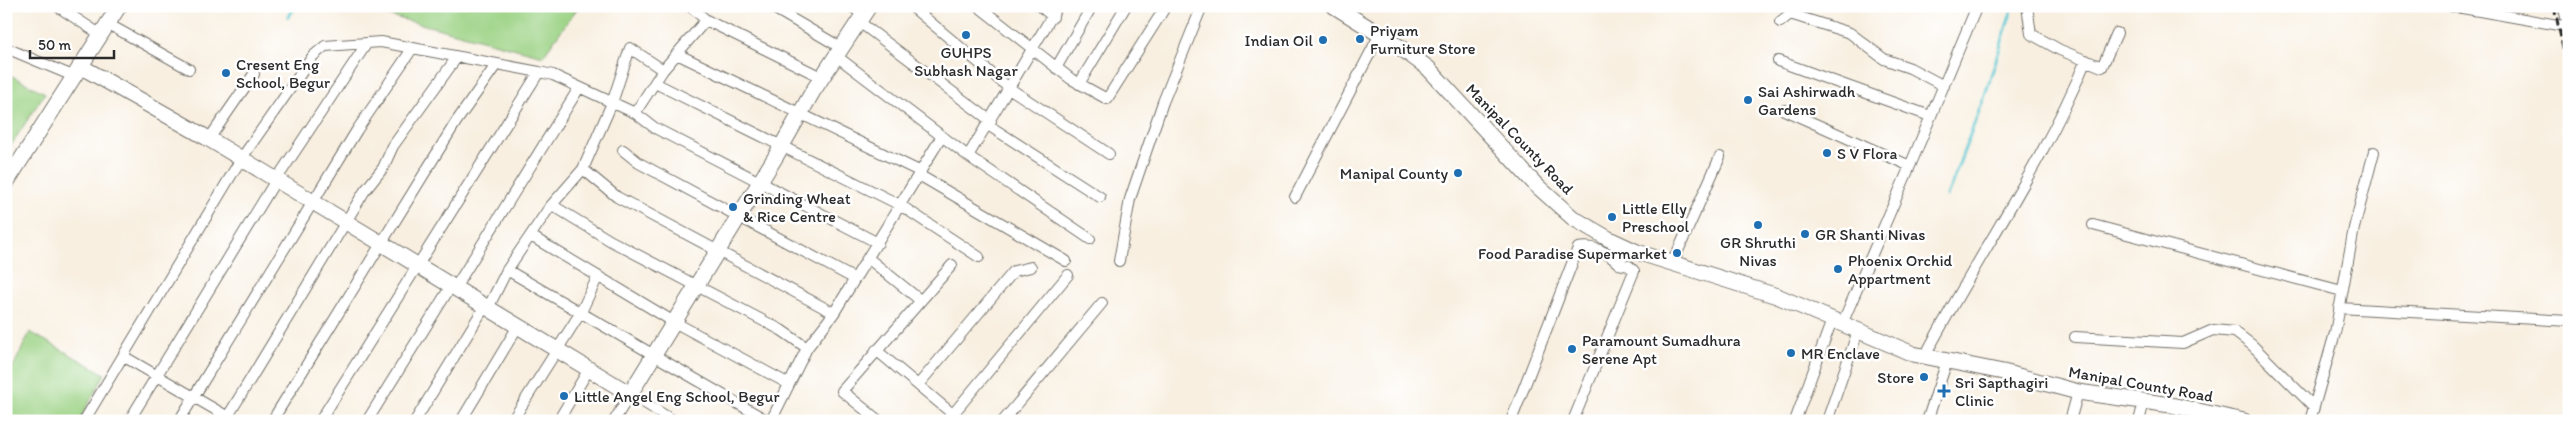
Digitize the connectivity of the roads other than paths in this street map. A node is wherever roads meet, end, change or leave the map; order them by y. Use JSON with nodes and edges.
{"nodes":[{"id":1,"x":57,"y":6,"type":"edge"},
{"id":2,"x":119,"y":6,"type":"edge"},
{"id":3,"x":690,"y":6,"type":"edge"},
{"id":4,"x":770,"y":6,"type":"edge"},
{"id":5,"x":910,"y":6,"type":"edge"},
{"id":6,"x":978,"y":6,"type":"edge"},
{"id":7,"x":1040,"y":6,"type":"edge"},
{"id":8,"x":1058,"y":6,"type":"edge"},
{"id":9,"x":1092,"y":6,"type":"edge"},
{"id":10,"x":1126,"y":6,"type":"edge"},
{"id":11,"x":1166,"y":6,"type":"edge"},
{"id":12,"x":1202,"y":6,"type":"edge"},
{"id":13,"x":1334,"y":6,"type":"edge"},
{"id":14,"x":1977,"y":6,"type":"edge"},
{"id":15,"x":2027,"y":6,"type":"edge"},
{"id":16,"x":2451,"y":6,"type":"edge"},
{"id":17,"x":2566,"y":6,"type":"edge"},
{"id":18,"x":860,"y":12,"type":"edge"},
{"id":19,"x":1053,"y":17,"type":"junction"},
{"id":20,"x":2569,"y":19,"type":"edge"},
{"id":21,"x":706,"y":20,"type":"junction"},
{"id":22,"x":1780,"y":22,"type":"dead end"},
{"id":23,"x":2569,"y":27,"type":"edge"},
{"id":24,"x":104,"y":29,"type":"junction"},
{"id":25,"x":2117,"y":33,"type":"dead end"},
{"id":26,"x":1380,"y":34,"type":"junction"},
{"id":27,"x":367,"y":43,"type":"junction"},
{"id":28,"x":6,"y":48,"type":"edge"},
{"id":29,"x":412,"y":48,"type":"junction"},
{"id":30,"x":838,"y":51,"type":"junction"},
{"id":31,"x":1032,"y":51,"type":"junction"},
{"id":32,"x":676,"y":54,"type":"junction"},
{"id":33,"x":457,"y":57,"type":"junction"},
{"id":34,"x":2086,"y":60,"type":"junction"},
{"id":35,"x":1778,"y":61,"type":"dead end"},
{"id":36,"x":496,"y":65,"type":"junction"},
{"id":37,"x":1056,"y":68,"type":"junction"},
{"id":38,"x":189,"y":69,"type":"dead end"},
{"id":39,"x":663,"y":70,"type":"junction"},
{"id":40,"x":77,"y":71,"type":"junction"},
{"id":41,"x":538,"y":72,"type":"junction"},
{"id":42,"x":254,"y":74,"type":"dead end"},
{"id":43,"x":821,"y":77,"type":"junction"},
{"id":44,"x":654,"y":83,"type":"junction"},
{"id":45,"x":1079,"y":84,"type":"junction"},
{"id":46,"x":1944,"y":86,"type":"junction"},
{"id":47,"x":579,"y":88,"type":"junction"},
{"id":48,"x":1009,"y":88,"type":"junction"},
{"id":49,"x":612,"y":102,"type":"junction"},
{"id":50,"x":1784,"y":110,"type":"dead end"},
{"id":51,"x":635,"y":113,"type":"junction"},
{"id":52,"x":800,"y":113,"type":"junction"},
{"id":53,"x":1930,"y":116,"type":"junction"},
{"id":54,"x":989,"y":123,"type":"junction"},
{"id":55,"x":942,"y":136,"type":"junction"},
{"id":56,"x":208,"y":139,"type":"junction"},
{"id":57,"x":781,"y":147,"type":"junction"},
{"id":58,"x":623,"y":150,"type":"dead end"},
{"id":59,"x":2374,"y":152,"type":"dead end"},
{"id":60,"x":1109,"y":154,"type":"dead end"},
{"id":61,"x":968,"y":156,"type":"junction"},
{"id":62,"x":1720,"y":157,"type":"dead end"},
{"id":63,"x":241,"y":159,"type":"junction"},
{"id":64,"x":1910,"y":166,"type":"junction"},
{"id":65,"x":583,"y":169,"type":"junction"},
{"id":66,"x":920,"y":173,"type":"junction"},
{"id":67,"x":276,"y":180,"type":"junction"},
{"id":68,"x":6,"y":183,"type":"edge"},
{"id":69,"x":760,"y":183,"type":"junction"},
{"id":70,"x":1100,"y":197,"type":"dead end"},
{"id":71,"x":1295,"y":198,"type":"dead end"},
{"id":72,"x":312,"y":202,"type":"junction"},
{"id":73,"x":552,"y":205,"type":"junction"},
{"id":74,"x":900,"y":205,"type":"junction"},
{"id":75,"x":738,"y":217,"type":"junction"},
{"id":76,"x":347,"y":222,"type":"junction"},
{"id":77,"x":2093,"y":225,"type":"dead end"},
{"id":78,"x":531,"y":236,"type":"junction"},
{"id":79,"x":1090,"y":239,"type":"dead end"},
{"id":80,"x":878,"y":243,"type":"junction"},
{"id":81,"x":382,"y":244,"type":"junction"},
{"id":82,"x":1626,"y":247,"type":"junction"},
{"id":83,"x":717,"y":251,"type":"junction"},
{"id":84,"x":979,"y":256,"type":"dead end"},
{"id":85,"x":868,"y":259,"type":"junction"},
{"id":86,"x":1119,"y":261,"type":"dead end"},
{"id":87,"x":1066,"y":262,"type":"dead end"},
{"id":88,"x":1673,"y":262,"type":"junction"},
{"id":89,"x":1619,"y":264,"type":"junction"},
{"id":90,"x":416,"y":265,"type":"junction"},
{"id":91,"x":952,"y":266,"type":"dead end"},
{"id":92,"x":1031,"y":267,"type":"dead end"},
{"id":93,"x":507,"y":270,"type":"junction"},
{"id":94,"x":598,"y":276,"type":"junction"},
{"id":95,"x":1068,"y":276,"type":"dead end"},
{"id":96,"x":854,"y":279,"type":"junction"},
{"id":97,"x":697,"y":285,"type":"junction"},
{"id":98,"x":453,"y":287,"type":"junction"},
{"id":99,"x":2342,"y":291,"type":"junction"},
{"id":100,"x":920,"y":300,"type":"junction"},
{"id":101,"x":1102,"y":303,"type":"dead end"},
{"id":102,"x":486,"y":307,"type":"junction"},
{"id":103,"x":2339,"y":308,"type":"junction"},
{"id":104,"x":581,"y":312,"type":"junction"},
{"id":105,"x":834,"y":313,"type":"junction"},
{"id":106,"x":2569,"y":321,"type":"edge"},
{"id":107,"x":674,"y":322,"type":"junction"},
{"id":108,"x":1837,"y":322,"type":"junction"},
{"id":109,"x":518,"y":326,"type":"junction"},
{"id":110,"x":1858,"y":331,"type":"junction"},
{"id":111,"x":2075,"y":337,"type":"dead end"},
{"id":112,"x":808,"y":348,"type":"junction"},
{"id":113,"x":557,"y":350,"type":"junction"},
{"id":114,"x":876,"y":350,"type":"junction"},
{"id":115,"x":654,"y":355,"type":"junction"},
{"id":116,"x":123,"y":356,"type":"junction"},
{"id":117,"x":1925,"y":356,"type":"junction"},
{"id":118,"x":1947,"y":361,"type":"junction"},
{"id":119,"x":589,"y":369,"type":"junction"},
{"id":120,"x":157,"y":376,"type":"junction"},
{"id":121,"x":789,"y":384,"type":"junction"},
{"id":122,"x":918,"y":385,"type":"junction"},
{"id":123,"x":2078,"y":392,"type":"junction"},
{"id":124,"x":630,"y":394,"type":"junction"},
{"id":125,"x":193,"y":396,"type":"junction"},
{"id":126,"x":2144,"y":402,"type":"junction"},
{"id":127,"x":2314,"y":408,"type":"junction"},
{"id":128,"x":953,"y":414,"type":"junction"},
{"id":129,"x":230,"y":419,"type":"edge"},
{"id":130,"x":84,"y":421,"type":"edge"},
{"id":131,"x":129,"y":421,"type":"edge"},
{"id":132,"x":179,"y":421,"type":"edge"},
{"id":133,"x":272,"y":421,"type":"edge"},
{"id":134,"x":320,"y":421,"type":"edge"},
{"id":135,"x":367,"y":421,"type":"edge"},
{"id":136,"x":415,"y":421,"type":"edge"},
{"id":137,"x":461,"y":421,"type":"edge"},
{"id":138,"x":512,"y":421,"type":"edge"},
{"id":139,"x":558,"y":421,"type":"edge"},
{"id":140,"x":614,"y":421,"type":"edge"},
{"id":141,"x":674,"y":421,"type":"edge"},
{"id":142,"x":770,"y":421,"type":"edge"},
{"id":143,"x":879,"y":421,"type":"edge"},
{"id":144,"x":961,"y":421,"type":"edge"},
{"id":145,"x":1003,"y":421,"type":"edge"},
{"id":146,"x":1512,"y":421,"type":"edge"},
{"id":147,"x":1573,"y":421,"type":"edge"},
{"id":148,"x":1795,"y":421,"type":"edge"},
{"id":149,"x":1826,"y":421,"type":"edge"},
{"id":150,"x":1927,"y":421,"type":"edge"},
{"id":151,"x":2070,"y":421,"type":"edge"},
{"id":152,"x":2139,"y":421,"type":"edge"},
{"id":153,"x":2244,"y":421,"type":"edge"},
{"id":154,"x":2310,"y":421,"type":"edge"}],
"edges":[{"from":1,"to":24,"type":"street"},
{"from":2,"to":24,"type":"street"},
{"from":3,"to":21,"type":"street"},
{"from":4,"to":30,"type":"street"},
{"from":5,"to":48,"type":"street"},
{"from":6,"to":31,"type":"street"},
{"from":7,"to":19,"type":"street"},
{"from":8,"to":19,"type":"street"},
{"from":9,"to":37,"type":"street"},
{"from":10,"to":45,"type":"street"},
{"from":11,"to":45,"type":"street"},
{"from":12,"to":86,"type":"street"},
{"from":13,"to":26,"type":"street","name":"Manipal County Road"},
{"from":14,"to":46,"type":"street"},
{"from":15,"to":34,"type":"street"},
{"from":16,"to":23,"type":"street"},
{"from":17,"to":20,"type":"street"},
{"from":18,"to":30,"type":"street"},
{"from":18,"to":54,"type":"street"},
{"from":19,"to":31,"type":"street"},
{"from":21,"to":32,"type":"street"},
{"from":21,"to":43,"type":"street"},
{"from":22,"to":46,"type":"street"},
{"from":24,"to":38,"type":"street"},
{"from":24,"to":40,"type":"street"},
{"from":25,"to":34,"type":"street"},
{"from":26,"to":71,"type":"street"},
{"from":26,"to":82,"type":"street","name":"Manipal County Road"},
{"from":27,"to":29,"type":"street"},
{"from":27,"to":63,"type":"street"},
{"from":27,"to":67,"type":"street"},
{"from":28,"to":40,"type":"street"},
{"from":29,"to":33,"type":"street"},
{"from":29,"to":72,"type":"street"},
{"from":30,"to":43,"type":"street"},
{"from":30,"to":55,"type":"street"},
{"from":31,"to":37,"type":"street"},
{"from":31,"to":48,"type":"street"},
{"from":32,"to":39,"type":"street"},
{"from":32,"to":52,"type":"street"},
{"from":33,"to":36,"type":"street"},
{"from":33,"to":76,"type":"street"},
{"from":34,"to":117,"type":"street"},
{"from":35,"to":53,"type":"street"},
{"from":36,"to":41,"type":"street"},
{"from":36,"to":81,"type":"street"},
{"from":37,"to":45,"type":"street"},
{"from":39,"to":44,"type":"street"},
{"from":39,"to":49,"type":"street"},
{"from":40,"to":56,"type":"street"},
{"from":40,"to":68,"type":"street"},
{"from":41,"to":47,"type":"street"},
{"from":41,"to":90,"type":"street"},
{"from":42,"to":56,"type":"street"},
{"from":43,"to":52,"type":"street"},
{"from":44,"to":51,"type":"street"},
{"from":44,"to":57,"type":"street"},
{"from":46,"to":53,"type":"street"},
{"from":47,"to":49,"type":"street"},
{"from":47,"to":98,"type":"street"},
{"from":48,"to":54,"type":"street"},
{"from":48,"to":60,"type":"street"},
{"from":49,"to":51,"type":"street"},
{"from":49,"to":65,"type":"street"},
{"from":50,"to":64,"type":"street"},
{"from":51,"to":69,"type":"street"},
{"from":52,"to":57,"type":"street"},
{"from":52,"to":66,"type":"street"},
{"from":53,"to":64,"type":"street"},
{"from":54,"to":61,"type":"street"},
{"from":54,"to":70,"type":"street"},
{"from":55,"to":61,"type":"street"},
{"from":55,"to":66,"type":"street"},
{"from":56,"to":63,"type":"street"},
{"from":57,"to":69,"type":"street"},
{"from":57,"to":74,"type":"street"},
{"from":58,"to":75,"type":"street"},
{"from":59,"to":99,"type":"street"},
{"from":61,"to":79,"type":"street"},
{"from":62,"to":88,"type":"street"},
{"from":63,"to":67,"type":"street"},
{"from":63,"to":116,"type":"street"},
{"from":64,"to":108,"type":"street"},
{"from":65,"to":73,"type":"street"},
{"from":65,"to":83,"type":"street"},
{"from":66,"to":74,"type":"street"},
{"from":66,"to":87,"type":"street"},
{"from":67,"to":72,"type":"street"},
{"from":67,"to":120,"type":"street"},
{"from":69,"to":75,"type":"street"},
{"from":69,"to":80,"type":"street"},
{"from":72,"to":76,"type":"street"},
{"from":72,"to":125,"type":"street"},
{"from":73,"to":78,"type":"street"},
{"from":73,"to":97,"type":"street"},
{"from":74,"to":80,"type":"street"},
{"from":74,"to":84,"type":"street"},
{"from":75,"to":83,"type":"street"},
{"from":75,"to":96,"type":"street"},
{"from":76,"to":81,"type":"street"},
{"from":76,"to":129,"type":"street"},
{"from":77,"to":99,"type":"street"},
{"from":78,"to":93,"type":"street"},
{"from":78,"to":94,"type":"street"},
{"from":80,"to":85,"type":"street"},
{"from":81,"to":90,"type":"street"},
{"from":81,"to":133,"type":"street"},
{"from":82,"to":88,"type":"street","name":"Manipal County Road"},
{"from":82,"to":89,"type":"street"},
{"from":83,"to":97,"type":"street"},
{"from":83,"to":105,"type":"street"},
{"from":85,"to":96,"type":"street"},
{"from":85,"to":100,"type":"street"},
{"from":88,"to":108,"type":"street","name":"Manipal County Road"},
{"from":89,"to":146,"type":"street"},
{"from":89,"to":147,"type":"street"},
{"from":90,"to":98,"type":"street"},
{"from":90,"to":134,"type":"street"},
{"from":91,"to":100,"type":"street"},
{"from":92,"to":122,"type":"street"},
{"from":93,"to":102,"type":"street"},
{"from":93,"to":104,"type":"street"},
{"from":94,"to":104,"type":"street"},
{"from":94,"to":107,"type":"street"},
{"from":95,"to":128,"type":"street"},
{"from":96,"to":105,"type":"street"},
{"from":97,"to":107,"type":"street"},
{"from":97,"to":112,"type":"street"},
{"from":98,"to":102,"type":"street"},
{"from":98,"to":135,"type":"street"},
{"from":99,"to":103,"type":"street"},
{"from":100,"to":114,"type":"street"},
{"from":101,"to":145,"type":"street"},
{"from":102,"to":109,"type":"street"},
{"from":102,"to":136,"type":"street"},
{"from":103,"to":106,"type":"street"},
{"from":103,"to":127,"type":"street"},
{"from":104,"to":113,"type":"street"},
{"from":104,"to":115,"type":"street"},
{"from":105,"to":112,"type":"street"},
{"from":107,"to":115,"type":"street"},
{"from":107,"to":121,"type":"street"},
{"from":108,"to":110,"type":"street","name":"Manipal County Road"},
{"from":108,"to":148,"type":"street"},
{"from":109,"to":113,"type":"street"},
{"from":109,"to":137,"type":"street"},
{"from":110,"to":117,"type":"street","name":"Manipal County Road"},
{"from":110,"to":149,"type":"street"},
{"from":111,"to":127,"type":"street"},
{"from":112,"to":121,"type":"street"},
{"from":113,"to":119,"type":"street"},
{"from":113,"to":138,"type":"street"},
{"from":114,"to":122,"type":"street"},
{"from":114,"to":143,"type":"street"},
{"from":115,"to":124,"type":"street"},
{"from":115,"to":142,"type":"street"},
{"from":116,"to":120,"type":"street"},
{"from":116,"to":130,"type":"street"},
{"from":117,"to":118,"type":"street","name":"Manipal County Road"},
{"from":118,"to":123,"type":"street","name":"Manipal County Road"},
{"from":118,"to":150,"type":"street"},
{"from":119,"to":124,"type":"street"},
{"from":119,"to":139,"type":"street"},
{"from":120,"to":125,"type":"street"},
{"from":120,"to":131,"type":"street"},
{"from":121,"to":142,"type":"street"},
{"from":122,"to":128,"type":"street"},
{"from":123,"to":126,"type":"street","name":"Manipal County Road"},
{"from":123,"to":151,"type":"street"},
{"from":124,"to":140,"type":"street"},
{"from":124,"to":141,"type":"street"},
{"from":125,"to":129,"type":"street"},
{"from":125,"to":132,"type":"street"},
{"from":126,"to":152,"type":"street"},
{"from":126,"to":153,"type":"street","name":"Manipal County Road"},
{"from":127,"to":154,"type":"street"},
{"from":128,"to":144,"type":"street"}]}
